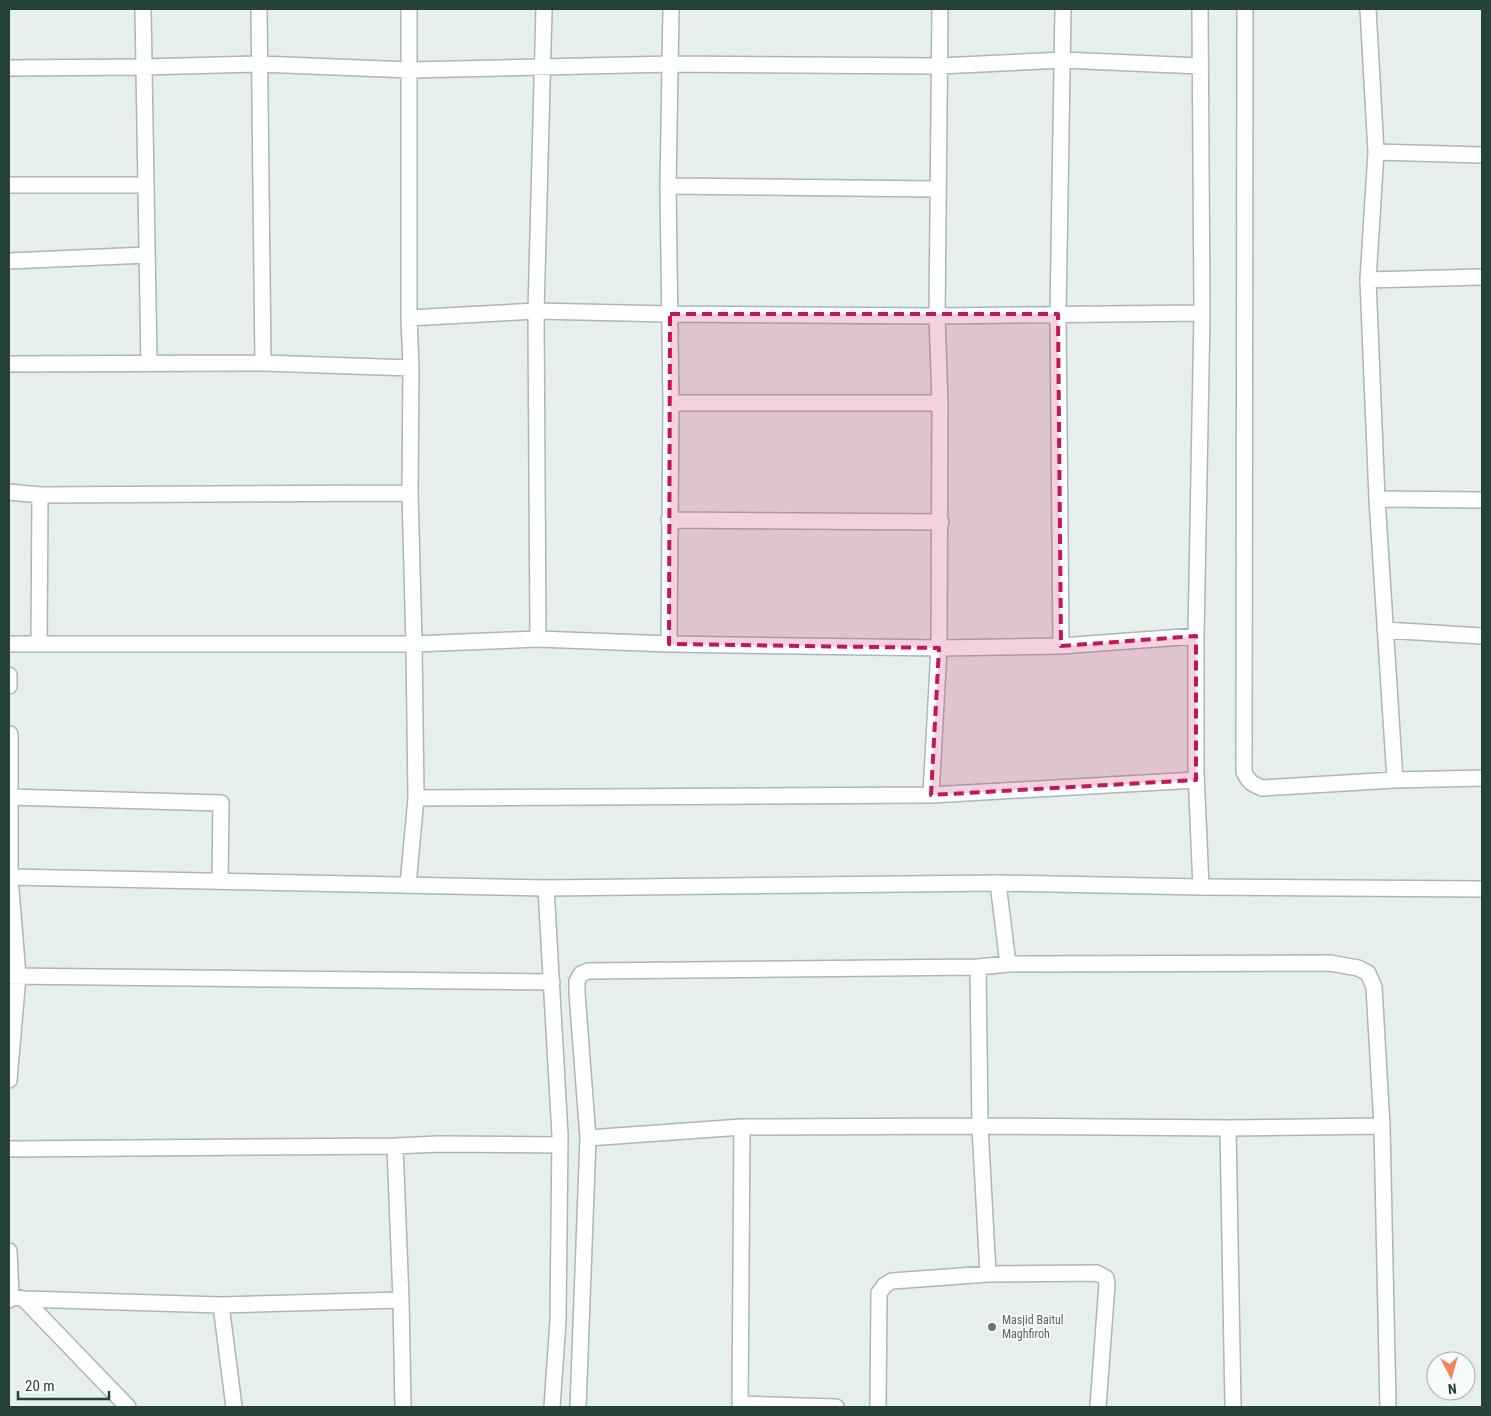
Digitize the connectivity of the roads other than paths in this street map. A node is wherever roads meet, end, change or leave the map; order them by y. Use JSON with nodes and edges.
{"nodes":[{"id":1,"x":143,"y":9,"type":"edge"},
{"id":2,"x":259,"y":9,"type":"edge"},
{"id":3,"x":409,"y":9,"type":"edge"},
{"id":4,"x":544,"y":9,"type":"edge"},
{"id":5,"x":671,"y":9,"type":"edge"},
{"id":6,"x":940,"y":9,"type":"edge"},
{"id":7,"x":1063,"y":9,"type":"edge"},
{"id":8,"x":1200,"y":9,"type":"edge"},
{"id":9,"x":1245,"y":9,"type":"edge"},
{"id":10,"x":1368,"y":9,"type":"edge"},
{"id":11,"x":1062,"y":60,"type":"junction"},
{"id":12,"x":260,"y":64,"type":"junction"},
{"id":13,"x":671,"y":64,"type":"junction"},
{"id":14,"x":542,"y":66,"type":"junction"},
{"id":15,"x":939,"y":66,"type":"junction"},
{"id":16,"x":1200,"y":66,"type":"junction"},
{"id":17,"x":144,"y":67,"type":"junction"},
{"id":18,"x":9,"y":68,"type":"edge"},
{"id":19,"x":410,"y":70,"type":"junction"},
{"id":20,"x":1376,"y":152,"type":"junction"},
{"id":21,"x":1482,"y":155,"type":"edge"},
{"id":22,"x":146,"y":184,"type":"junction"},
{"id":23,"x":9,"y":186,"type":"edge"},
{"id":24,"x":668,"y":186,"type":"junction"},
{"id":25,"x":938,"y":189,"type":"junction"},
{"id":26,"x":147,"y":255,"type":"junction"},
{"id":27,"x":9,"y":261,"type":"edge"},
{"id":28,"x":1482,"y":277,"type":"edge"},
{"id":29,"x":1368,"y":280,"type":"junction"},
{"id":30,"x":536,"y":312,"type":"junction"},
{"id":31,"x":1202,"y":313,"type":"junction"},
{"id":32,"x":670,"y":314,"type":"junction"},
{"id":33,"x":1058,"y":314,"type":"junction"},
{"id":34,"x":937,"y":316,"type":"junction"},
{"id":35,"x":408,"y":318,"type":"junction"},
{"id":36,"x":149,"y":363,"type":"junction"},
{"id":37,"x":263,"y":363,"type":"junction"},
{"id":38,"x":9,"y":364,"type":"edge"},
{"id":39,"x":411,"y":368,"type":"junction"},
{"id":40,"x":671,"y":403,"type":"junction"},
{"id":41,"x":940,"y":403,"type":"junction"},
{"id":42,"x":9,"y":492,"type":"edge"},
{"id":43,"x":410,"y":493,"type":"junction"},
{"id":44,"x":40,"y":495,"type":"junction"},
{"id":45,"x":1377,"y":499,"type":"junction"},
{"id":46,"x":1482,"y":500,"type":"edge"},
{"id":47,"x":669,"y":520,"type":"junction"},
{"id":48,"x":940,"y":522,"type":"junction"},
{"id":49,"x":1385,"y":630,"type":"junction"},
{"id":50,"x":1196,"y":636,"type":"junction"},
{"id":51,"x":1482,"y":636,"type":"edge"},
{"id":52,"x":538,"y":639,"type":"junction"},
{"id":53,"x":9,"y":644,"type":"edge"},
{"id":54,"x":39,"y":644,"type":"junction"},
{"id":55,"x":414,"y":644,"type":"junction"},
{"id":56,"x":669,"y":644,"type":"junction"},
{"id":57,"x":1061,"y":646,"type":"junction"},
{"id":58,"x":940,"y":648,"type":"junction"},
{"id":59,"x":9,"y":675,"type":"edge"},
{"id":60,"x":9,"y":686,"type":"edge"},
{"id":61,"x":10,"y":734,"type":"edge"},
{"id":62,"x":1482,"y":778,"type":"edge"},
{"id":63,"x":1196,"y":780,"type":"junction"},
{"id":64,"x":1395,"y":780,"type":"junction"},
{"id":65,"x":931,"y":795,"type":"junction"},
{"id":66,"x":10,"y":797,"type":"edge"},
{"id":67,"x":416,"y":798,"type":"junction"},
{"id":68,"x":9,"y":877,"type":"edge"},
{"id":69,"x":220,"y":881,"type":"junction"},
{"id":70,"x":998,"y":883,"type":"junction"},
{"id":71,"x":408,"y":885,"type":"junction"},
{"id":72,"x":1201,"y":887,"type":"junction"},
{"id":73,"x":546,"y":888,"type":"junction"},
{"id":74,"x":1482,"y":889,"type":"edge"},
{"id":75,"x":1008,"y":964,"type":"junction"},
{"id":76,"x":978,"y":967,"type":"junction"},
{"id":77,"x":13,"y":976,"type":"edge"},
{"id":78,"x":552,"y":982,"type":"junction"},
{"id":79,"x":9,"y":1080,"type":"edge"},
{"id":80,"x":980,"y":1126,"type":"junction"},
{"id":81,"x":1382,"y":1126,"type":"junction"},
{"id":82,"x":742,"y":1127,"type":"junction"},
{"id":83,"x":1228,"y":1128,"type":"junction"},
{"id":84,"x":588,"y":1138,"type":"junction"},
{"id":85,"x":395,"y":1146,"type":"junction"},
{"id":86,"x":560,"y":1146,"type":"junction"},
{"id":87,"x":9,"y":1149,"type":"edge"},
{"id":88,"x":9,"y":1252,"type":"edge"},
{"id":89,"x":988,"y":1274,"type":"junction"},
{"id":90,"x":15,"y":1298,"type":"edge"},
{"id":91,"x":401,"y":1300,"type":"junction"},
{"id":92,"x":221,"y":1304,"type":"junction"},
{"id":93,"x":740,"y":1406,"type":"edge"},
{"id":94,"x":128,"y":1407,"type":"edge"},
{"id":95,"x":234,"y":1407,"type":"edge"},
{"id":96,"x":403,"y":1407,"type":"edge"},
{"id":97,"x":552,"y":1407,"type":"edge"},
{"id":98,"x":578,"y":1407,"type":"edge"},
{"id":99,"x":836,"y":1407,"type":"edge"},
{"id":100,"x":878,"y":1407,"type":"edge"},
{"id":101,"x":1098,"y":1407,"type":"edge"},
{"id":102,"x":1233,"y":1407,"type":"edge"},
{"id":103,"x":1388,"y":1407,"type":"edge"}],
"edges":[{"from":1,"to":17,"type":"street"},
{"from":2,"to":12,"type":"street"},
{"from":3,"to":19,"type":"street"},
{"from":4,"to":14,"type":"street"},
{"from":5,"to":13,"type":"street"},
{"from":6,"to":15,"type":"street"},
{"from":7,"to":11,"type":"street"},
{"from":8,"to":16,"type":"street"},
{"from":9,"to":64,"type":"street"},
{"from":10,"to":20,"type":"street"},
{"from":11,"to":15,"type":"street"},
{"from":11,"to":16,"type":"street"},
{"from":11,"to":33,"type":"street"},
{"from":12,"to":17,"type":"street"},
{"from":12,"to":19,"type":"street"},
{"from":12,"to":37,"type":"street"},
{"from":13,"to":14,"type":"street"},
{"from":13,"to":15,"type":"street"},
{"from":13,"to":24,"type":"street"},
{"from":14,"to":19,"type":"street"},
{"from":14,"to":30,"type":"street"},
{"from":15,"to":25,"type":"street"},
{"from":16,"to":31,"type":"street"},
{"from":17,"to":18,"type":"street"},
{"from":17,"to":22,"type":"street"},
{"from":19,"to":35,"type":"street"},
{"from":20,"to":21,"type":"street"},
{"from":20,"to":29,"type":"street"},
{"from":22,"to":23,"type":"street"},
{"from":22,"to":26,"type":"street"},
{"from":24,"to":25,"type":"street"},
{"from":24,"to":32,"type":"street"},
{"from":25,"to":34,"type":"street"},
{"from":26,"to":27,"type":"street"},
{"from":26,"to":36,"type":"street"},
{"from":28,"to":29,"type":"street"},
{"from":29,"to":45,"type":"street"},
{"from":30,"to":32,"type":"street"},
{"from":30,"to":35,"type":"street"},
{"from":30,"to":52,"type":"street"},
{"from":31,"to":33,"type":"street"},
{"from":31,"to":50,"type":"street"},
{"from":32,"to":34,"type":"street"},
{"from":32,"to":40,"type":"street"},
{"from":33,"to":34,"type":"street"},
{"from":33,"to":57,"type":"street"},
{"from":34,"to":41,"type":"street"},
{"from":35,"to":39,"type":"street"},
{"from":36,"to":37,"type":"street"},
{"from":36,"to":38,"type":"street"},
{"from":37,"to":39,"type":"street"},
{"from":39,"to":43,"type":"street"},
{"from":40,"to":41,"type":"street"},
{"from":40,"to":47,"type":"street"},
{"from":41,"to":48,"type":"street"},
{"from":42,"to":44,"type":"street"},
{"from":43,"to":44,"type":"street"},
{"from":43,"to":55,"type":"street"},
{"from":44,"to":54,"type":"street"},
{"from":45,"to":46,"type":"street"},
{"from":45,"to":49,"type":"street"},
{"from":47,"to":48,"type":"street"},
{"from":47,"to":56,"type":"street"},
{"from":48,"to":58,"type":"street"},
{"from":49,"to":51,"type":"street"},
{"from":49,"to":64,"type":"street"},
{"from":50,"to":57,"type":"street"},
{"from":50,"to":63,"type":"street"},
{"from":52,"to":55,"type":"street"},
{"from":52,"to":56,"type":"street"},
{"from":53,"to":54,"type":"street"},
{"from":54,"to":55,"type":"street"},
{"from":55,"to":67,"type":"street"},
{"from":56,"to":58,"type":"street"},
{"from":57,"to":58,"type":"street"},
{"from":58,"to":65,"type":"street"},
{"from":59,"to":60,"type":"street"},
{"from":61,"to":66,"type":"street"},
{"from":62,"to":64,"type":"street"},
{"from":63,"to":65,"type":"street"},
{"from":63,"to":72,"type":"street"},
{"from":65,"to":67,"type":"street"},
{"from":66,"to":68,"type":"street"},
{"from":66,"to":69,"type":"street"},
{"from":67,"to":71,"type":"street"},
{"from":68,"to":69,"type":"street"},
{"from":68,"to":77,"type":"street"},
{"from":69,"to":71,"type":"street"},
{"from":70,"to":72,"type":"street"},
{"from":70,"to":73,"type":"street"},
{"from":70,"to":75,"type":"street"},
{"from":71,"to":73,"type":"street"},
{"from":72,"to":74,"type":"street"},
{"from":73,"to":78,"type":"street"},
{"from":75,"to":76,"type":"street"},
{"from":75,"to":81,"type":"street"},
{"from":76,"to":80,"type":"street"},
{"from":76,"to":84,"type":"street"},
{"from":77,"to":78,"type":"street"},
{"from":77,"to":79,"type":"street"},
{"from":78,"to":86,"type":"street"},
{"from":80,"to":82,"type":"street"},
{"from":80,"to":83,"type":"street"},
{"from":80,"to":89,"type":"street"},
{"from":81,"to":83,"type":"street"},
{"from":81,"to":103,"type":"street"},
{"from":82,"to":84,"type":"street"},
{"from":82,"to":93,"type":"street"},
{"from":83,"to":102,"type":"street"},
{"from":84,"to":98,"type":"street"},
{"from":85,"to":86,"type":"street"},
{"from":85,"to":87,"type":"street"},
{"from":85,"to":91,"type":"street"},
{"from":86,"to":97,"type":"street"},
{"from":88,"to":90,"type":"street"},
{"from":89,"to":100,"type":"street"},
{"from":89,"to":101,"type":"street"},
{"from":90,"to":92,"type":"street"},
{"from":90,"to":94,"type":"street"},
{"from":91,"to":92,"type":"street"},
{"from":91,"to":96,"type":"street"},
{"from":92,"to":95,"type":"street"},
{"from":93,"to":99,"type":"street"}]}
